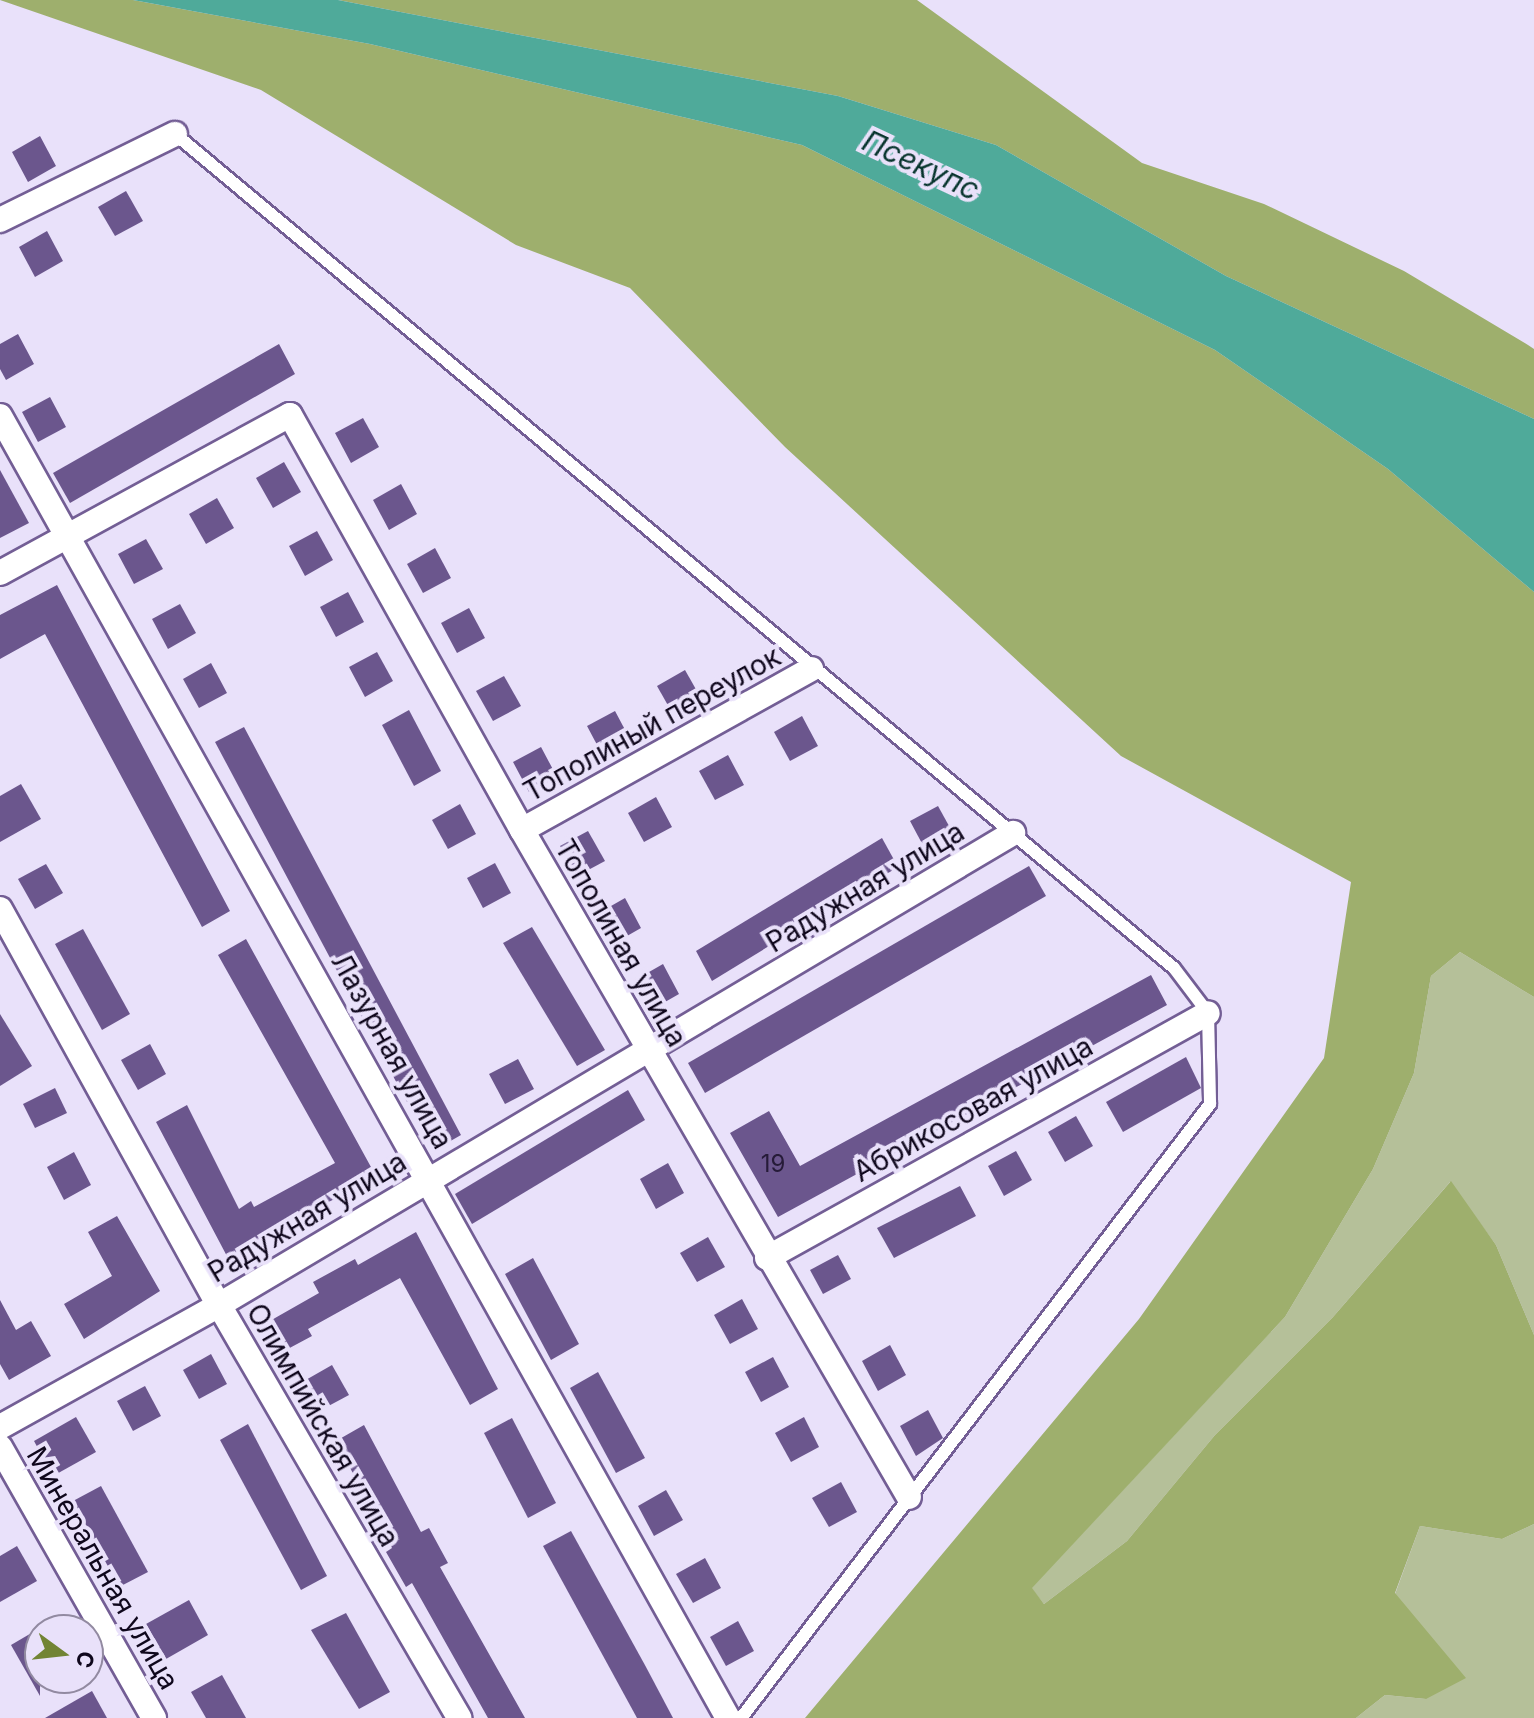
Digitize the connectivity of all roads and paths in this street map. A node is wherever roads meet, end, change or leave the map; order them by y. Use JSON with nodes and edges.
{"nodes":[{"id":1,"x":175,"y":134,"type":"joint"},
{"id":2,"x":0,"y":220,"type":"edge"},
{"id":3,"x":0,"y":416,"type":"edge"},
{"id":4,"x":67,"y":536,"type":"junction"},
{"id":5,"x":0,"y":573,"type":"edge"},
{"id":6,"x":811,"y":669,"type":"junction"},
{"id":7,"x":522,"y":830,"type":"junction"},
{"id":8,"x":1013,"y":833,"type":"junction"},
{"id":9,"x":0,"y":909,"type":"edge"},
{"id":10,"x":1208,"y":1013,"type":"junction"},
{"id":11,"x":648,"y":1050,"type":"junction"},
{"id":12,"x":430,"y":1180,"type":"junction"},
{"id":13,"x":767,"y":1258,"type":"junction"},
{"id":14,"x":219,"y":1305,"type":"junction"},
{"id":15,"x":0,"y":1427,"type":"edge"},
{"id":16,"x":0,"y":1447,"type":"edge"},
{"id":17,"x":909,"y":1497,"type":"junction"},
{"id":18,"x":154,"y":1718,"type":"edge"},
{"id":19,"x":459,"y":1718,"type":"edge"},
{"id":20,"x":728,"y":1718,"type":"edge"},
{"id":21,"x":741,"y":1718,"type":"edge"}],
"edges":[{"from":1,"to":2,"type":"street"},
{"from":1,"to":6,"type":"lane"},
{"from":3,"to":4,"type":"street","name":"Лазурная улица"},
{"from":4,"to":5,"type":"street"},
{"from":4,"to":7,"type":"street","name":"Тополиная улица"},
{"from":4,"to":12,"type":"street","name":"Лазурная улица"},
{"from":6,"to":7,"type":"street","name":"Тополиный переулок"},
{"from":6,"to":8,"type":"lane"},
{"from":7,"to":11,"type":"street","name":"Тополиная улица"},
{"from":8,"to":10,"type":"lane"},
{"from":8,"to":11,"type":"street","name":"Радужная улица"},
{"from":9,"to":14,"type":"street","name":"Олимпийская улица"},
{"from":10,"to":13,"type":"street","name":"Абрикосовая улица"},
{"from":10,"to":17,"type":"lane"},
{"from":11,"to":12,"type":"street","name":"Радужная улица"},
{"from":11,"to":13,"type":"street","name":"Тополиная улица"},
{"from":12,"to":14,"type":"street","name":"Радужная улица"},
{"from":12,"to":20,"type":"street","name":"Лазурная улица"},
{"from":13,"to":17,"type":"street","name":"Тополиная улица"},
{"from":14,"to":15,"type":"street","name":"Радужная улица"},
{"from":14,"to":19,"type":"street","name":"Олимпийская улица"},
{"from":16,"to":18,"type":"street","name":"Минеральная улица"},
{"from":17,"to":21,"type":"lane"}]}
